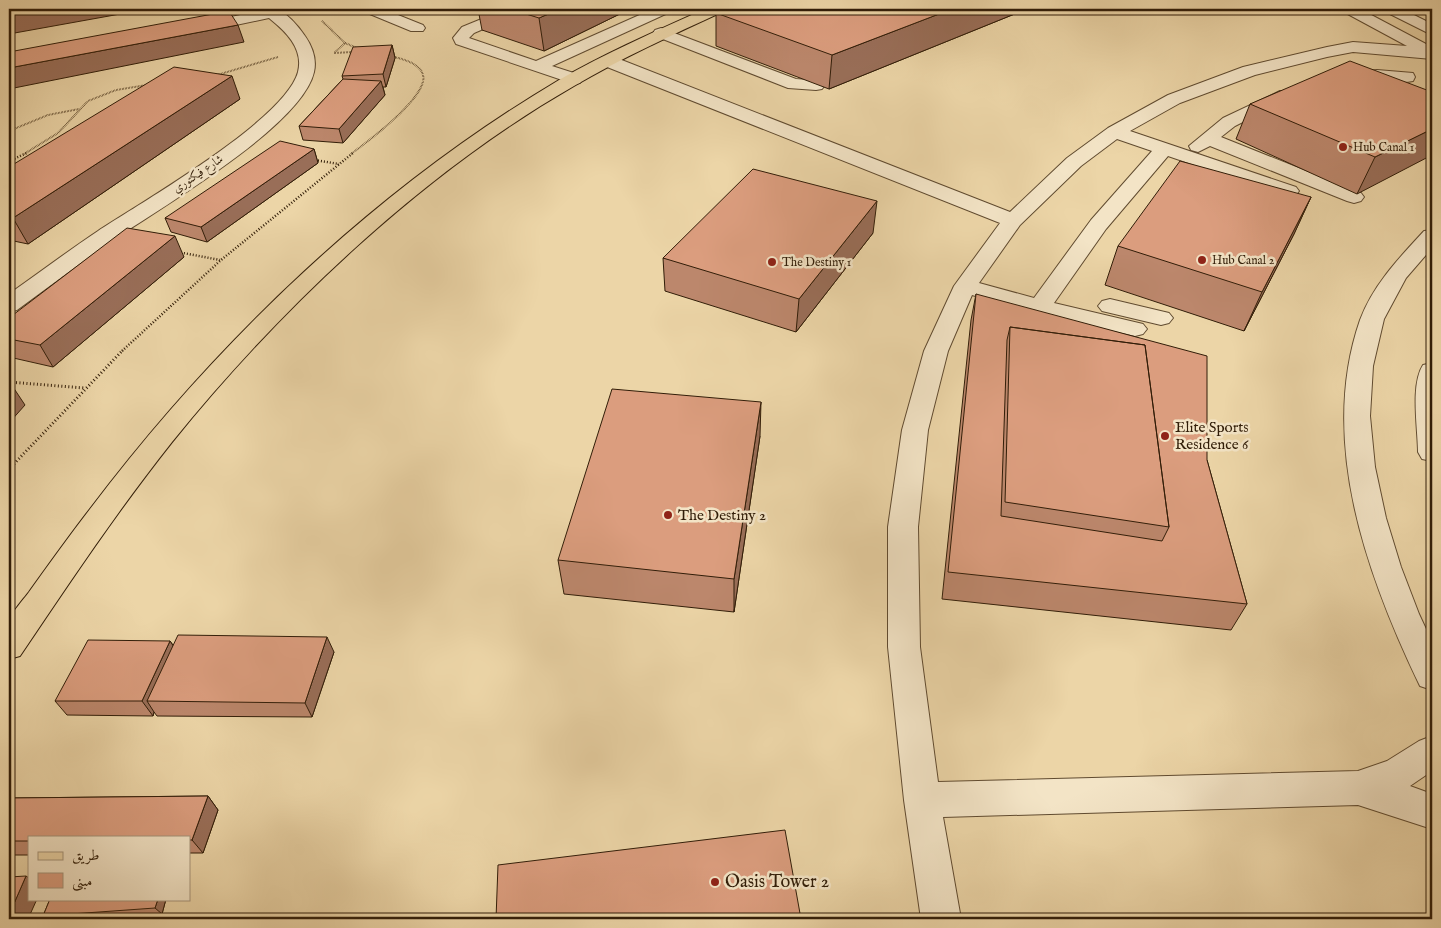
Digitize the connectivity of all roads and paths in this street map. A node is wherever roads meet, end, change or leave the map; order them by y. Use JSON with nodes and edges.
{"nodes":[{"id":1,"x":397,"y":9,"type":"edge"},
{"id":2,"x":518,"y":9,"type":"edge"},
{"id":3,"x":641,"y":9,"type":"edge"},
{"id":4,"x":665,"y":9,"type":"edge"},
{"id":5,"x":717,"y":9,"type":"edge"},
{"id":6,"x":1349,"y":9,"type":"edge"},
{"id":7,"x":1392,"y":9,"type":"edge"},
{"id":8,"x":269,"y":11,"type":"edge"},
{"id":9,"x":376,"y":11,"type":"edge"},
{"id":10,"x":1377,"y":24,"type":"junction"},
{"id":11,"x":417,"y":28,"type":"dead end"},
{"id":12,"x":1432,"y":30,"type":"edge"},
{"id":13,"x":180,"y":31,"type":"edge"},
{"id":14,"x":661,"y":34,"type":"junction"},
{"id":15,"x":1353,"y":47,"type":"junction"},
{"id":16,"x":361,"y":50,"type":"edge"},
{"id":17,"x":334,"y":53,"type":"dead end"},
{"id":18,"x":1432,"y":54,"type":"edge"},
{"id":19,"x":608,"y":60,"type":"junction"},
{"id":20,"x":1278,"y":62,"type":"junction"},
{"id":21,"x":529,"y":64,"type":"junction"},
{"id":22,"x":1407,"y":77,"type":"dead end"},
{"id":23,"x":574,"y":79,"type":"junction"},
{"id":24,"x":816,"y":85,"type":"edge"},
{"id":25,"x":1398,"y":93,"type":"edge"},
{"id":26,"x":79,"y":109,"type":"dead end"},
{"id":27,"x":1126,"y":126,"type":"junction"},
{"id":28,"x":9,"y":131,"type":"edge"},
{"id":29,"x":1203,"y":142,"type":"junction"},
{"id":30,"x":1162,"y":153,"type":"junction"},
{"id":31,"x":312,"y":159,"type":"edge"},
{"id":32,"x":339,"y":164,"type":"dead end"},
{"id":33,"x":1354,"y":197,"type":"dead end"},
{"id":34,"x":1013,"y":221,"type":"junction"},
{"id":35,"x":1432,"y":236,"type":"edge"},
{"id":36,"x":172,"y":250,"type":"edge"},
{"id":37,"x":220,"y":260,"type":"dead end"},
{"id":38,"x":965,"y":286,"type":"junction"},
{"id":39,"x":1045,"y":299,"type":"junction"},
{"id":40,"x":9,"y":305,"type":"edge"},
{"id":41,"x":1162,"y":318,"type":"dead end"},
{"id":42,"x":1135,"y":329,"type":"dead end"},
{"id":43,"x":1432,"y":371,"type":"edge"},
{"id":44,"x":9,"y":382,"type":"edge"},
{"id":45,"x":84,"y":388,"type":"dead end"},
{"id":46,"x":1432,"y":452,"type":"edge"},
{"id":47,"x":9,"y":646,"type":"edge"},
{"id":48,"x":1432,"y":676,"type":"edge"},
{"id":49,"x":1432,"y":752,"type":"edge"},
{"id":50,"x":1358,"y":788,"type":"junction"},
{"id":51,"x":922,"y":800,"type":"junction"},
{"id":52,"x":1432,"y":812,"type":"edge"},
{"id":53,"x":941,"y":919,"type":"edge"}],
"edges":[{"from":1,"to":9,"type":"street"},
{"from":2,"to":21,"type":"street"},
{"from":3,"to":21,"type":"street"},
{"from":4,"to":21,"type":"street"},
{"from":5,"to":14,"type":"main road"},
{"from":6,"to":10,"type":"street"},
{"from":7,"to":12,"type":"street"},
{"from":8,"to":13,"type":"street"},
{"from":8,"to":40,"type":"street","name":"شارع فيكتوري"},
{"from":9,"to":11,"type":"street"},
{"from":10,"to":15,"type":"street"},
{"from":10,"to":18,"type":"street"},
{"from":14,"to":19,"type":"main road"},
{"from":14,"to":24,"type":"street"},
{"from":15,"to":18,"type":"street"},
{"from":15,"to":20,"type":"street"},
{"from":16,"to":17,"type":"path"},
{"from":19,"to":23,"type":"main road"},
{"from":19,"to":34,"type":"street"},
{"from":20,"to":27,"type":"street"},
{"from":20,"to":29,"type":"street"},
{"from":21,"to":23,"type":"street"},
{"from":22,"to":25,"type":"street"},
{"from":23,"to":47,"type":"main road"},
{"from":26,"to":28,"type":"path"},
{"from":27,"to":29,"type":"street"},
{"from":27,"to":30,"type":"street"},
{"from":27,"to":34,"type":"street"},
{"from":29,"to":30,"type":"street"},
{"from":29,"to":33,"type":"street"},
{"from":30,"to":39,"type":"street"},
{"from":31,"to":32,"type":"path"},
{"from":34,"to":38,"type":"street"},
{"from":35,"to":48,"type":"street"},
{"from":36,"to":37,"type":"path"},
{"from":38,"to":39,"type":"street"},
{"from":38,"to":51,"type":"street"},
{"from":39,"to":41,"type":"street"},
{"from":39,"to":42,"type":"street"},
{"from":43,"to":46,"type":"street"},
{"from":44,"to":45,"type":"path"},
{"from":49,"to":50,"type":"street"},
{"from":50,"to":51,"type":"street"},
{"from":50,"to":52,"type":"street"},
{"from":51,"to":53,"type":"street"}]}
